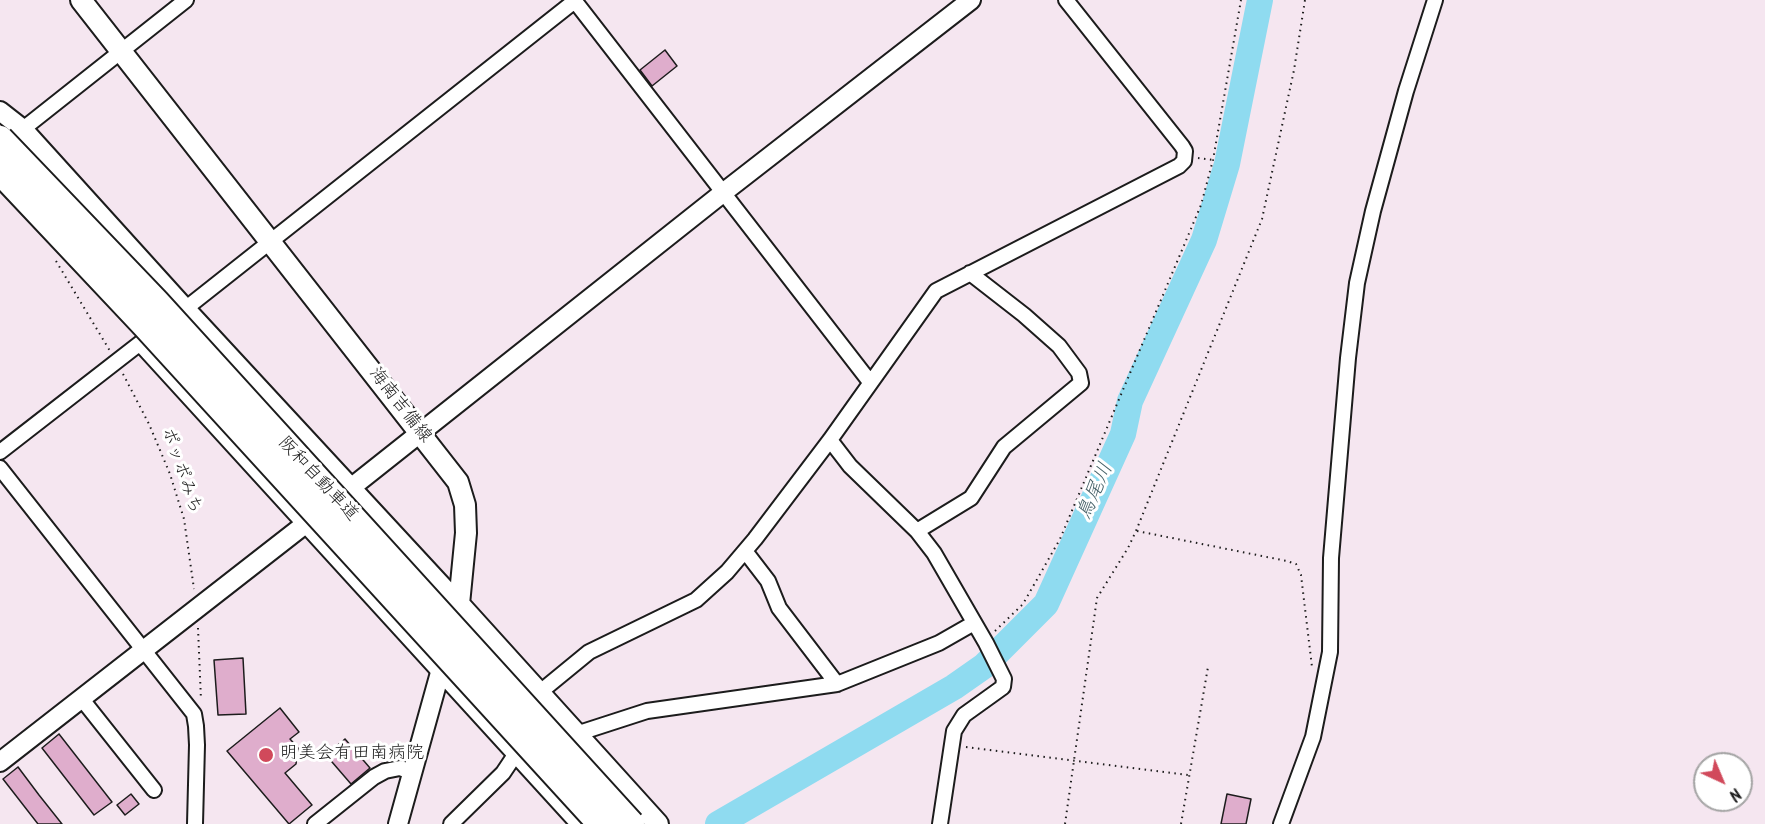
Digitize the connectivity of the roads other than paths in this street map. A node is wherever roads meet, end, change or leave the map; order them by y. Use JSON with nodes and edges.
{"nodes":[{"id":1,"x":81,"y":0,"type":"edge"},
{"id":2,"x":186,"y":0,"type":"edge"},
{"id":3,"x":575,"y":0,"type":"edge"},
{"id":4,"x":971,"y":0,"type":"edge"},
{"id":5,"x":1066,"y":0,"type":"edge"},
{"id":6,"x":1435,"y":0,"type":"edge"},
{"id":7,"x":121,"y":51,"type":"junction"},
{"id":8,"x":0,"y":111,"type":"edge"},
{"id":9,"x":11,"y":134,"type":"edge"},
{"id":10,"x":0,"y":171,"type":"edge"},
{"id":11,"x":724,"y":192,"type":"junction"},
{"id":12,"x":269,"y":241,"type":"junction"},
{"id":13,"x":970,"y":273,"type":"junction"},
{"id":14,"x":185,"y":308,"type":"junction"},
{"id":15,"x":140,"y":344,"type":"junction"},
{"id":16,"x":870,"y":382,"type":"junction"},
{"id":17,"x":420,"y":432,"type":"junction"},
{"id":18,"x":830,"y":440,"type":"junction"},
{"id":19,"x":0,"y":452,"type":"edge"},
{"id":20,"x":0,"y":468,"type":"edge"},
{"id":21,"x":351,"y":487,"type":"junction"},
{"id":22,"x":304,"y":525,"type":"junction"},
{"id":23,"x":917,"y":531,"type":"junction"},
{"id":24,"x":745,"y":551,"type":"junction"},
{"id":25,"x":459,"y":604,"type":"junction"},
{"id":26,"x":974,"y":623,"type":"junction"},
{"id":27,"x":144,"y":649,"type":"junction"},
{"id":28,"x":440,"y":673,"type":"junction"},
{"id":29,"x":837,"y":684,"type":"junction"},
{"id":30,"x":539,"y":693,"type":"junction"},
{"id":31,"x":81,"y":698,"type":"junction"},
{"id":32,"x":556,"y":712,"type":"junction"},
{"id":33,"x":576,"y":734,"type":"junction"},
{"id":34,"x":515,"y":755,"type":"junction"},
{"id":35,"x":0,"y":762,"type":"edge"},
{"id":36,"x":412,"y":772,"type":"junction"},
{"id":37,"x":154,"y":790,"type":"dead end"},
{"id":38,"x":195,"y":824,"type":"edge"},
{"id":39,"x":315,"y":824,"type":"edge"},
{"id":40,"x":398,"y":824,"type":"edge"},
{"id":41,"x":451,"y":824,"type":"edge"},
{"id":42,"x":578,"y":824,"type":"edge"},
{"id":43,"x":601,"y":824,"type":"edge"},
{"id":44,"x":631,"y":824,"type":"edge"},
{"id":45,"x":658,"y":824,"type":"edge"},
{"id":46,"x":940,"y":824,"type":"edge"},
{"id":47,"x":1281,"y":824,"type":"edge"}],
"edges":[{"from":1,"to":7,"type":"main road","name":"海南吉備線"},
{"from":2,"to":7,"type":"street"},
{"from":3,"to":11,"type":"street"},
{"from":3,"to":12,"type":"street"},
{"from":4,"to":11,"type":"street"},
{"from":5,"to":13,"type":"street"},
{"from":6,"to":47,"type":"street"},
{"from":7,"to":9,"type":"street"},
{"from":7,"to":12,"type":"main road","name":"海南吉備線"},
{"from":8,"to":9,"type":"street"},
{"from":9,"to":14,"type":"street"},
{"from":9,"to":44,"type":"highway","name":"阪和自動車道","bridge":true},
{"from":10,"to":43,"type":"highway","name":"阪和自動車道","bridge":true},
{"from":11,"to":16,"type":"street"},
{"from":11,"to":17,"type":"street"},
{"from":12,"to":14,"type":"street"},
{"from":12,"to":17,"type":"main road","name":"海南吉備線"},
{"from":13,"to":16,"type":"street"},
{"from":13,"to":23,"type":"street"},
{"from":14,"to":15,"type":"street"},
{"from":14,"to":21,"type":"street"},
{"from":15,"to":19,"type":"street"},
{"from":15,"to":22,"type":"street"},
{"from":16,"to":18,"type":"street"},
{"from":17,"to":21,"type":"street"},
{"from":17,"to":25,"type":"main road","name":"海南吉備線"},
{"from":18,"to":23,"type":"street"},
{"from":18,"to":24,"type":"street"},
{"from":20,"to":27,"type":"street"},
{"from":21,"to":22,"type":"street"},
{"from":21,"to":25,"type":"street"},
{"from":22,"to":27,"type":"street"},
{"from":22,"to":28,"type":"street"},
{"from":23,"to":26,"type":"street"},
{"from":24,"to":29,"type":"street"},
{"from":24,"to":30,"type":"street"},
{"from":25,"to":28,"type":"street"},
{"from":25,"to":30,"type":"main road"},
{"from":26,"to":29,"type":"street"},
{"from":26,"to":46,"type":"street"},
{"from":27,"to":31,"type":"street"},
{"from":27,"to":38,"type":"street"},
{"from":28,"to":34,"type":"street"},
{"from":28,"to":36,"type":"street"},
{"from":29,"to":33,"type":"street"},
{"from":30,"to":32,"type":"main road"},
{"from":31,"to":35,"type":"street"},
{"from":31,"to":37,"type":"street"},
{"from":32,"to":33,"type":"main road"},
{"from":32,"to":34,"type":"street"},
{"from":33,"to":45,"type":"main road"},
{"from":34,"to":41,"type":"street"},
{"from":34,"to":42,"type":"street"},
{"from":36,"to":39,"type":"street"},
{"from":36,"to":40,"type":"street"}]}
